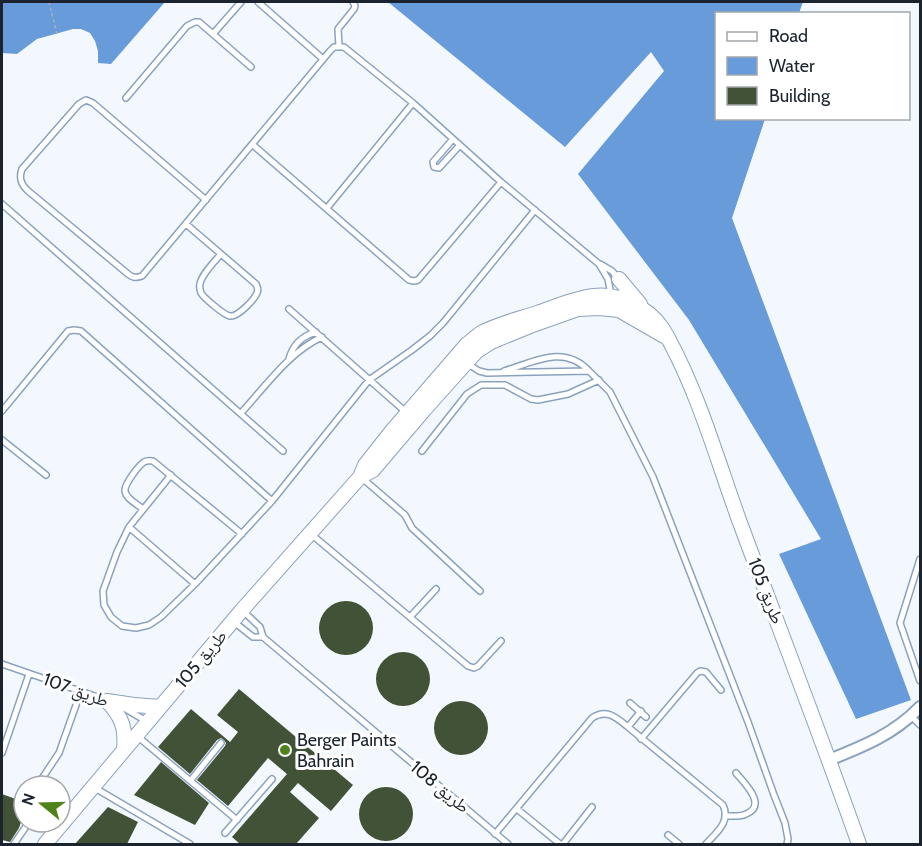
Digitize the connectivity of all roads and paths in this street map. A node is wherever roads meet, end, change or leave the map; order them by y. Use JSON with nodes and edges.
{"nodes":[{"id":1,"x":49,"y":2,"type":"edge"},
{"id":2,"x":241,"y":2,"type":"edge"},
{"id":3,"x":260,"y":2,"type":"edge"},
{"id":4,"x":353,"y":2,"type":"edge"},
{"id":5,"x":57,"y":34,"type":"dead end"},
{"id":6,"x":213,"y":34,"type":"junction"},
{"id":7,"x":339,"y":46,"type":"junction"},
{"id":8,"x":323,"y":59,"type":"junction"},
{"id":9,"x":251,"y":67,"type":"dead end"},
{"id":10,"x":126,"y":98,"type":"dead end"},
{"id":11,"x":413,"y":103,"type":"junction"},
{"id":12,"x":453,"y":139,"type":"junction"},
{"id":13,"x":253,"y":145,"type":"junction"},
{"id":14,"x":460,"y":146,"type":"junction"},
{"id":15,"x":501,"y":182,"type":"junction"},
{"id":16,"x":206,"y":200,"type":"junction"},
{"id":17,"x":2,"y":204,"type":"edge"},
{"id":18,"x":327,"y":208,"type":"junction"},
{"id":19,"x":535,"y":210,"type":"junction"},
{"id":20,"x":186,"y":224,"type":"junction"},
{"id":21,"x":221,"y":254,"type":"junction"},
{"id":22,"x":598,"y":264,"type":"junction"},
{"id":23,"x":619,"y":279,"type":"junction"},
{"id":24,"x":615,"y":304,"type":"junction"},
{"id":25,"x":289,"y":309,"type":"dead end"},
{"id":26,"x":652,"y":316,"type":"junction"},
{"id":27,"x":316,"y":332,"type":"junction"},
{"id":28,"x":322,"y":337,"type":"junction"},
{"id":29,"x":669,"y":339,"type":"junction"},
{"id":30,"x":462,"y":359,"type":"junction"},
{"id":31,"x":288,"y":361,"type":"junction"},
{"id":32,"x":590,"y":371,"type":"junction"},
{"id":33,"x":497,"y":374,"type":"junction"},
{"id":34,"x":369,"y":380,"type":"junction"},
{"id":35,"x":599,"y":380,"type":"junction"},
{"id":36,"x":415,"y":409,"type":"junction"},
{"id":37,"x":2,"y":411,"type":"edge"},
{"id":38,"x":241,"y":413,"type":"junction"},
{"id":39,"x":2,"y":440,"type":"edge"},
{"id":40,"x":283,"y":451,"type":"dead end"},
{"id":41,"x":422,"y":451,"type":"dead end"},
{"id":42,"x":46,"y":475,"type":"dead end"},
{"id":43,"x":171,"y":475,"type":"junction"},
{"id":44,"x":360,"y":477,"type":"junction"},
{"id":45,"x":272,"y":501,"type":"junction"},
{"id":46,"x":143,"y":509,"type":"junction"},
{"id":47,"x":129,"y":527,"type":"junction"},
{"id":48,"x":310,"y":533,"type":"junction"},
{"id":49,"x":242,"y":534,"type":"junction"},
{"id":50,"x":921,"y":559,"type":"edge"},
{"id":51,"x":195,"y":584,"type":"junction"},
{"id":52,"x":436,"y":589,"type":"dead end"},
{"id":53,"x":480,"y":591,"type":"dead end"},
{"id":54,"x":238,"y":616,"type":"junction"},
{"id":55,"x":410,"y":617,"type":"junction"},
{"id":56,"x":263,"y":637,"type":"junction"},
{"id":57,"x":501,"y":641,"type":"dead end"},
{"id":58,"x":2,"y":664,"type":"edge"},
{"id":59,"x":29,"y":674,"type":"junction"},
{"id":60,"x":921,"y":681,"type":"edge"},
{"id":61,"x":721,"y":690,"type":"dead end"},
{"id":62,"x":81,"y":691,"type":"junction"},
{"id":63,"x":107,"y":701,"type":"junction"},
{"id":64,"x":630,"y":703,"type":"dead end"},
{"id":65,"x":160,"y":707,"type":"junction"},
{"id":66,"x":921,"y":707,"type":"edge"},
{"id":67,"x":640,"y":711,"type":"junction"},
{"id":68,"x":911,"y":716,"type":"junction"},
{"id":69,"x":646,"y":717,"type":"dead end"},
{"id":70,"x":147,"y":722,"type":"junction"},
{"id":71,"x":921,"y":725,"type":"edge"},
{"id":72,"x":628,"y":727,"type":"junction"},
{"id":73,"x":136,"y":735,"type":"junction"},
{"id":74,"x":641,"y":739,"type":"junction"},
{"id":75,"x":221,"y":743,"type":"dead end"},
{"id":76,"x":124,"y":750,"type":"junction"},
{"id":77,"x":2,"y":753,"type":"edge"},
{"id":78,"x":830,"y":760,"type":"junction"},
{"id":79,"x":736,"y":773,"type":"dead end"},
{"id":80,"x":45,"y":774,"type":"edge"},
{"id":81,"x":272,"y":779,"type":"dead end"},
{"id":82,"x":191,"y":780,"type":"junction"},
{"id":83,"x":94,"y":788,"type":"junction"},
{"id":84,"x":592,"y":807,"type":"dead end"},
{"id":85,"x":517,"y":809,"type":"junction"},
{"id":86,"x":72,"y":811,"type":"edge"},
{"id":87,"x":726,"y":816,"type":"junction"},
{"id":88,"x":237,"y":820,"type":"junction"},
{"id":89,"x":225,"y":833,"type":"dead end"},
{"id":90,"x":495,"y":834,"type":"junction"},
{"id":91,"x":668,"y":835,"type":"dead end"},
{"id":92,"x":190,"y":844,"type":"edge"},
{"id":93,"x":506,"y":844,"type":"edge"},
{"id":94,"x":561,"y":844,"type":"edge"},
{"id":95,"x":679,"y":844,"type":"edge"},
{"id":96,"x":706,"y":844,"type":"edge"},
{"id":97,"x":787,"y":844,"type":"edge"},
{"id":98,"x":859,"y":844,"type":"edge"}],
"edges":[{"from":1,"to":5,"type":"path"},
{"from":2,"to":6,"type":"lane"},
{"from":3,"to":8,"type":"lane"},
{"from":4,"to":7,"type":"lane"},
{"from":6,"to":9,"type":"lane"},
{"from":6,"to":10,"type":"lane"},
{"from":7,"to":8,"type":"lane"},
{"from":7,"to":11,"type":"lane"},
{"from":8,"to":13,"type":"lane"},
{"from":11,"to":12,"type":"lane"},
{"from":11,"to":18,"type":"lane"},
{"from":12,"to":14,"type":"lane"},
{"from":12,"to":14,"type":"lane"},
{"from":13,"to":16,"type":"lane"},
{"from":13,"to":18,"type":"lane"},
{"from":14,"to":15,"type":"lane"},
{"from":15,"to":18,"type":"lane"},
{"from":15,"to":19,"type":"lane"},
{"from":16,"to":20,"type":"lane"},
{"from":16,"to":20,"type":"lane"},
{"from":17,"to":38,"type":"lane"},
{"from":19,"to":22,"type":"lane"},
{"from":19,"to":34,"type":"lane"},
{"from":20,"to":21,"type":"lane"},
{"from":21,"to":21,"type":"lane"},
{"from":22,"to":23,"type":"lane"},
{"from":22,"to":24,"type":"lane"},
{"from":23,"to":24,"type":"lane"},
{"from":23,"to":26,"type":"street"},
{"from":24,"to":26,"type":"street","name":"طريق 105"},
{"from":24,"to":29,"type":"street"},
{"from":24,"to":30,"type":"street","name":"طريق 105"},
{"from":25,"to":27,"type":"lane"},
{"from":26,"to":29,"type":"street","name":"طريق 105"},
{"from":27,"to":28,"type":"lane"},
{"from":27,"to":31,"type":"lane"},
{"from":28,"to":31,"type":"lane"},
{"from":28,"to":34,"type":"lane"},
{"from":29,"to":78,"type":"street","name":"طريق 105"},
{"from":30,"to":33,"type":"lane"},
{"from":30,"to":36,"type":"street","name":"طريق 105"},
{"from":31,"to":38,"type":"lane"},
{"from":32,"to":33,"type":"lane"},
{"from":32,"to":33,"type":"lane"},
{"from":32,"to":35,"type":"lane"},
{"from":34,"to":36,"type":"lane"},
{"from":34,"to":45,"type":"lane"},
{"from":35,"to":41,"type":"lane"},
{"from":35,"to":97,"type":"lane"},
{"from":36,"to":44,"type":"street","name":"طريق 105"},
{"from":37,"to":45,"type":"lane"},
{"from":38,"to":40,"type":"lane"},
{"from":39,"to":42,"type":"lane"},
{"from":43,"to":46,"type":"lane"},
{"from":43,"to":46,"type":"lane"},
{"from":43,"to":49,"type":"lane"},
{"from":44,"to":48,"type":"street","name":"طريق 105"},
{"from":44,"to":53,"type":"lane"},
{"from":45,"to":49,"type":"lane"},
{"from":46,"to":47,"type":"lane"},
{"from":47,"to":51,"type":"lane"},
{"from":47,"to":51,"type":"lane"},
{"from":48,"to":54,"type":"street","name":"طريق 105"},
{"from":48,"to":55,"type":"lane"},
{"from":49,"to":51,"type":"lane"},
{"from":50,"to":60,"type":"lane"},
{"from":52,"to":55,"type":"lane"},
{"from":54,"to":56,"type":"lane","name":"طريق 108"},
{"from":54,"to":56,"type":"lane","name":"طريق 108"},
{"from":54,"to":65,"type":"street","name":"طريق 105"},
{"from":55,"to":57,"type":"lane"},
{"from":56,"to":90,"type":"lane","name":"طريق 108"},
{"from":58,"to":59,"type":"lane","name":"طريق 107"},
{"from":59,"to":62,"type":"lane","name":"طريق 107"},
{"from":59,"to":77,"type":"lane"},
{"from":61,"to":74,"type":"lane"},
{"from":62,"to":63,"type":"lane","name":"طريق 107"},
{"from":62,"to":80,"type":"lane"},
{"from":63,"to":65,"type":"street"},
{"from":63,"to":70,"type":"lane","name":"طريق 107"},
{"from":63,"to":76,"type":"street"},
{"from":64,"to":67,"type":"lane"},
{"from":65,"to":70,"type":"street","name":"طريق 105"},
{"from":66,"to":68,"type":"street"},
{"from":67,"to":69,"type":"lane"},
{"from":67,"to":72,"type":"lane"},
{"from":68,"to":71,"type":"lane"},
{"from":68,"to":78,"type":"street"},
{"from":70,"to":73,"type":"street","name":"طريق 105"},
{"from":72,"to":74,"type":"lane"},
{"from":72,"to":85,"type":"lane"},
{"from":73,"to":76,"type":"street","name":"طريق 105"},
{"from":73,"to":82,"type":"lane"},
{"from":74,"to":87,"type":"lane"},
{"from":75,"to":82,"type":"lane"},
{"from":76,"to":83,"type":"street","name":"طريق 105"},
{"from":78,"to":98,"type":"street","name":"طريق 105"},
{"from":79,"to":87,"type":"lane"},
{"from":81,"to":88,"type":"lane"},
{"from":82,"to":88,"type":"lane"},
{"from":83,"to":86,"type":"street","name":"طريق 105"},
{"from":83,"to":92,"type":"lane"},
{"from":84,"to":94,"type":"lane"},
{"from":85,"to":90,"type":"lane"},
{"from":85,"to":94,"type":"lane"},
{"from":87,"to":96,"type":"lane"},
{"from":88,"to":89,"type":"lane"},
{"from":90,"to":93,"type":"lane","name":"طريق 108"},
{"from":91,"to":95,"type":"lane"}]}
